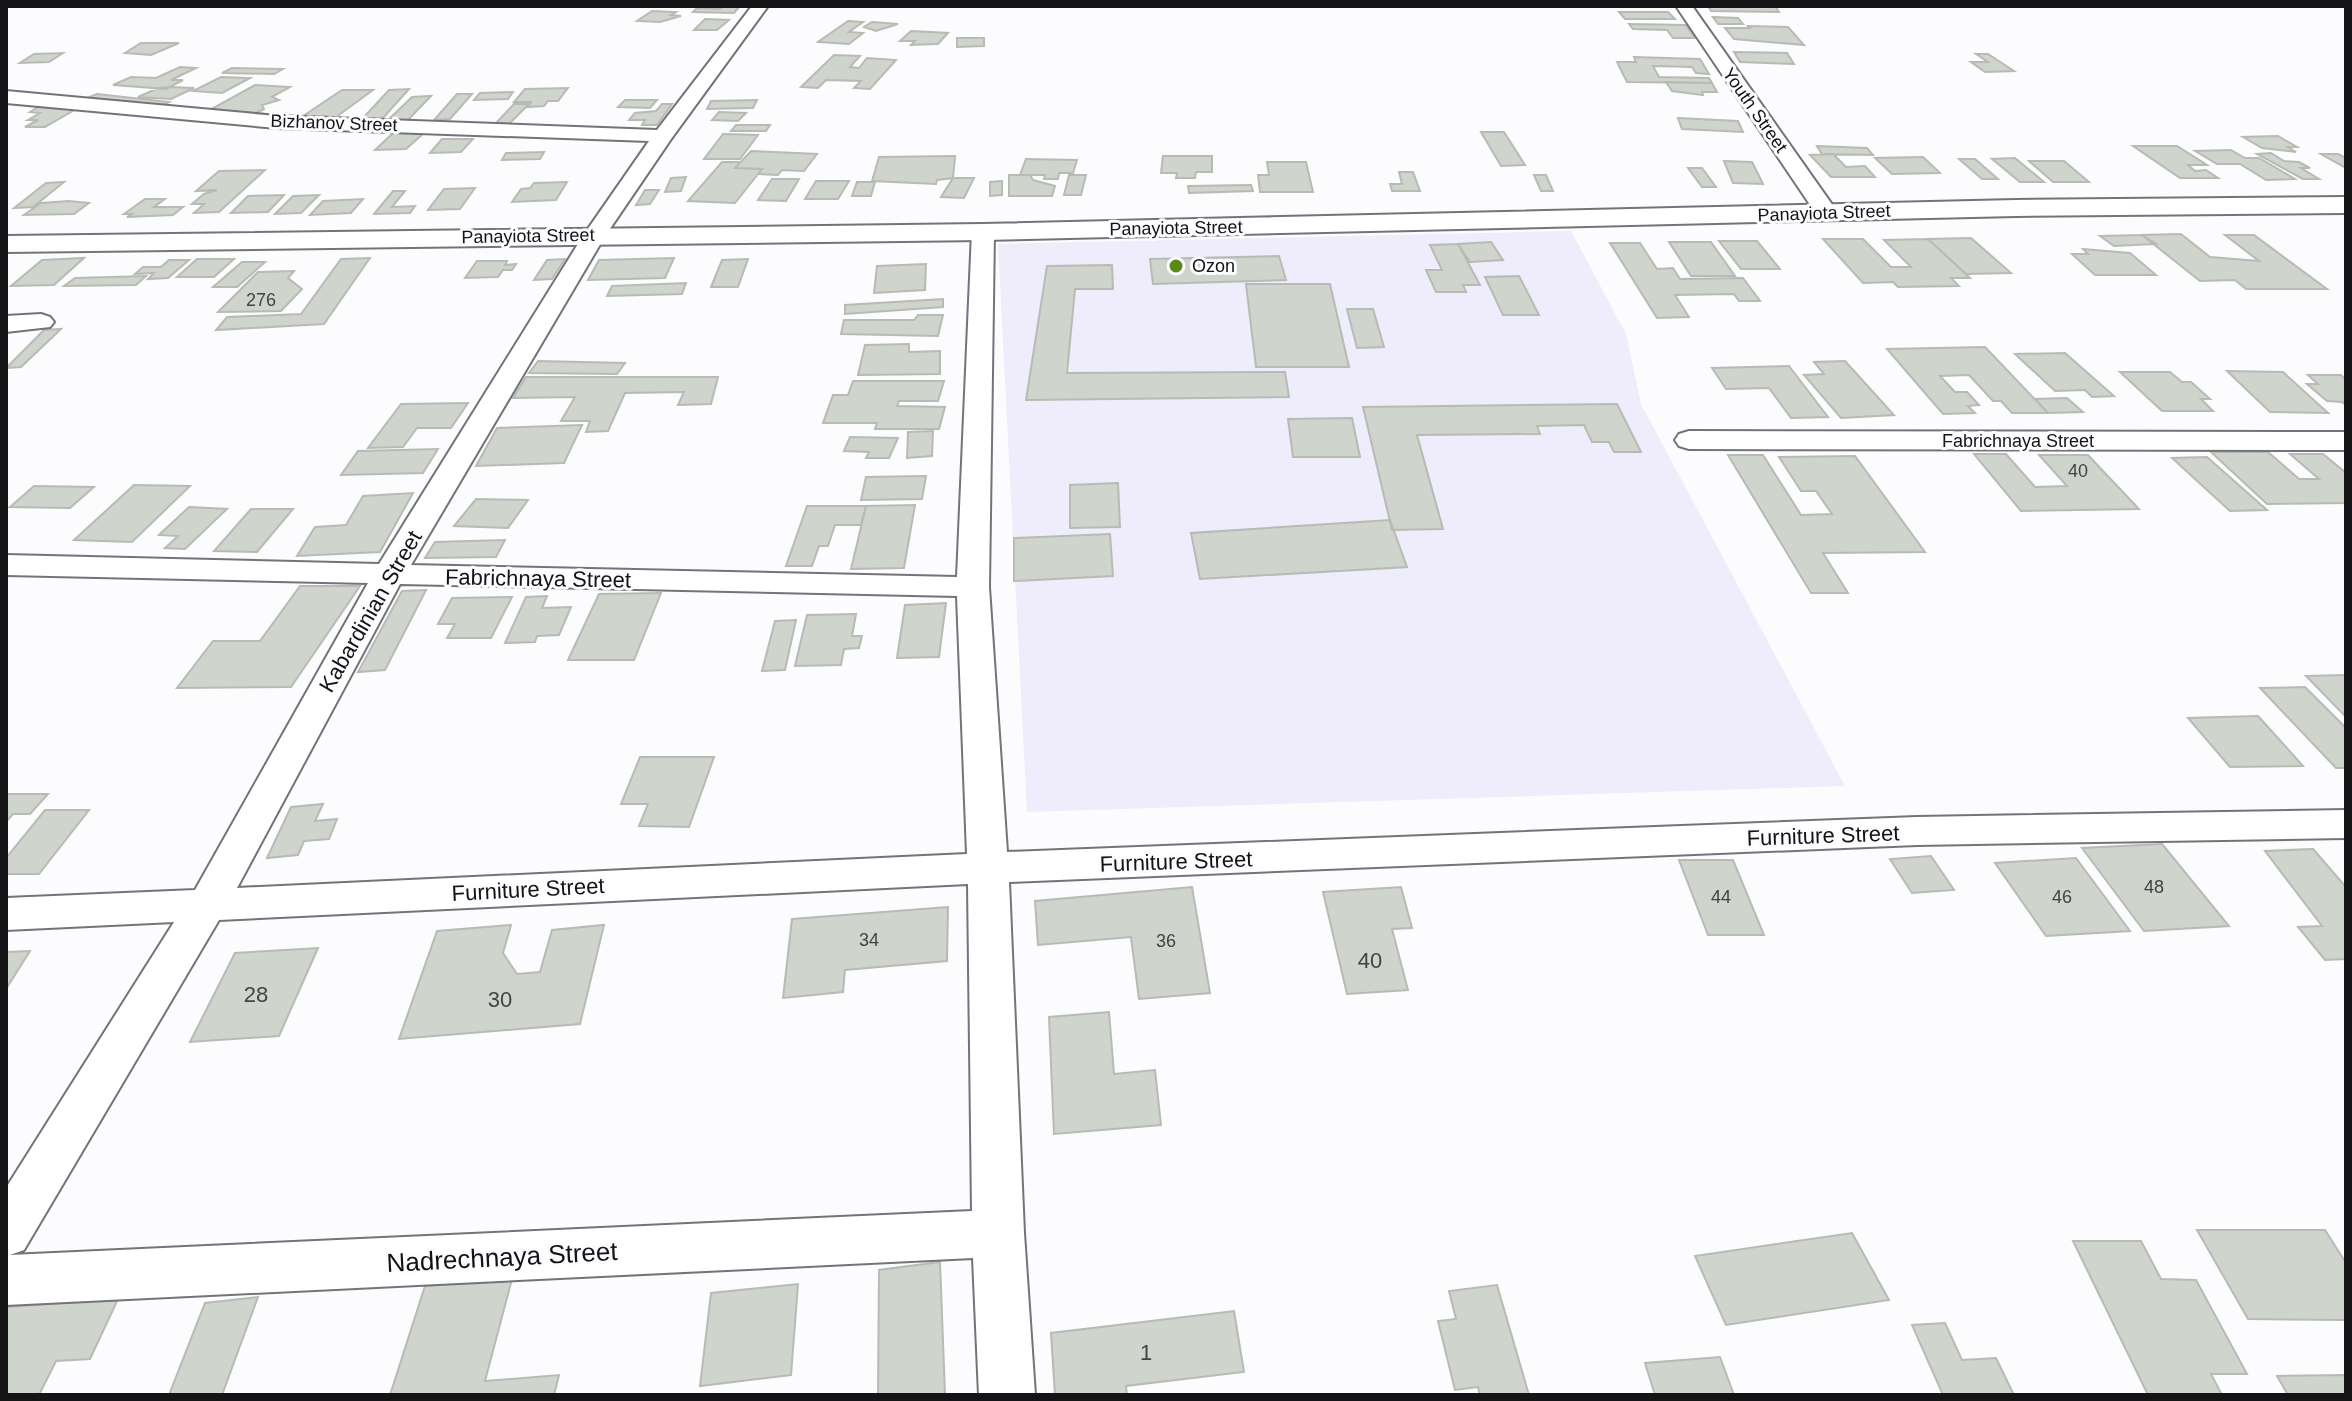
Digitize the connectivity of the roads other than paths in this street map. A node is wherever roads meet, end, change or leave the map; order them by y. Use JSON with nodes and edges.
{"nodes":[{"id":1,"x":760,"y":6,"type":"edge"},
{"id":2,"x":1684,"y":6,"type":"edge"},
{"id":3,"x":6,"y":97,"type":"edge"},
{"id":4,"x":663,"y":136,"type":"junction"},
{"id":5,"x":2346,"y":205,"type":"edge"},
{"id":6,"x":1827,"y":213,"type":"junction"},
{"id":7,"x":983,"y":232,"type":"junction"},
{"id":8,"x":594,"y":236,"type":"junction"},
{"id":9,"x":6,"y":244,"type":"edge"},
{"id":10,"x":41,"y":322,"type":"dead end"},
{"id":11,"x":6,"y":324,"type":"edge"},
{"id":12,"x":1689,"y":440,"type":"dead end"},
{"id":13,"x":2346,"y":441,"type":"edge"},
{"id":14,"x":6,"y":565,"type":"edge"},
{"id":15,"x":388,"y":576,"type":"junction"},
{"id":16,"x":973,"y":587,"type":"junction"},
{"id":17,"x":2346,"y":824,"type":"edge"},
{"id":18,"x":988,"y":868,"type":"junction"},
{"id":19,"x":208,"y":903,"type":"junction"},
{"id":20,"x":6,"y":914,"type":"edge"},
{"id":21,"x":6,"y":1233,"type":"edge"},
{"id":22,"x":998,"y":1233,"type":"junction"},
{"id":23,"x":6,"y":1280,"type":"edge"},
{"id":24,"x":1007,"y":1395,"type":"edge"}],
"edges":[{"from":1,"to":4,"type":"street","name":"Kabardinian Street"},
{"from":2,"to":6,"type":"street","name":"Youth Street"},
{"from":3,"to":4,"type":"street","name":"Bizhanov Street"},
{"from":4,"to":8,"type":"street","name":"Kabardinian Street"},
{"from":5,"to":6,"type":"street","name":"Panayiota Street"},
{"from":6,"to":7,"type":"street","name":"Panayiota Street"},
{"from":7,"to":8,"type":"street","name":"Panayiota Street"},
{"from":7,"to":16,"type":"street"},
{"from":8,"to":9,"type":"street","name":"Panayiota Street"},
{"from":8,"to":15,"type":"street","name":"Kabardinian Street"},
{"from":10,"to":11,"type":"street"},
{"from":12,"to":13,"type":"street","name":"Fabrichnaya Street"},
{"from":14,"to":15,"type":"street","name":"Fabrichnaya Street"},
{"from":15,"to":16,"type":"street","name":"Fabrichnaya Street"},
{"from":15,"to":19,"type":"street","name":"Kabardinian Street"},
{"from":16,"to":18,"type":"street"},
{"from":17,"to":18,"type":"street","name":"Furniture Street"},
{"from":18,"to":19,"type":"street","name":"Furniture Street"},
{"from":18,"to":22,"type":"street"},
{"from":19,"to":20,"type":"street","name":"Furniture Street"},
{"from":19,"to":21,"type":"street","name":"Kabardinian Street"},
{"from":22,"to":23,"type":"street","name":"Nadrechnaya Street"},
{"from":22,"to":24,"type":"street"}]}
